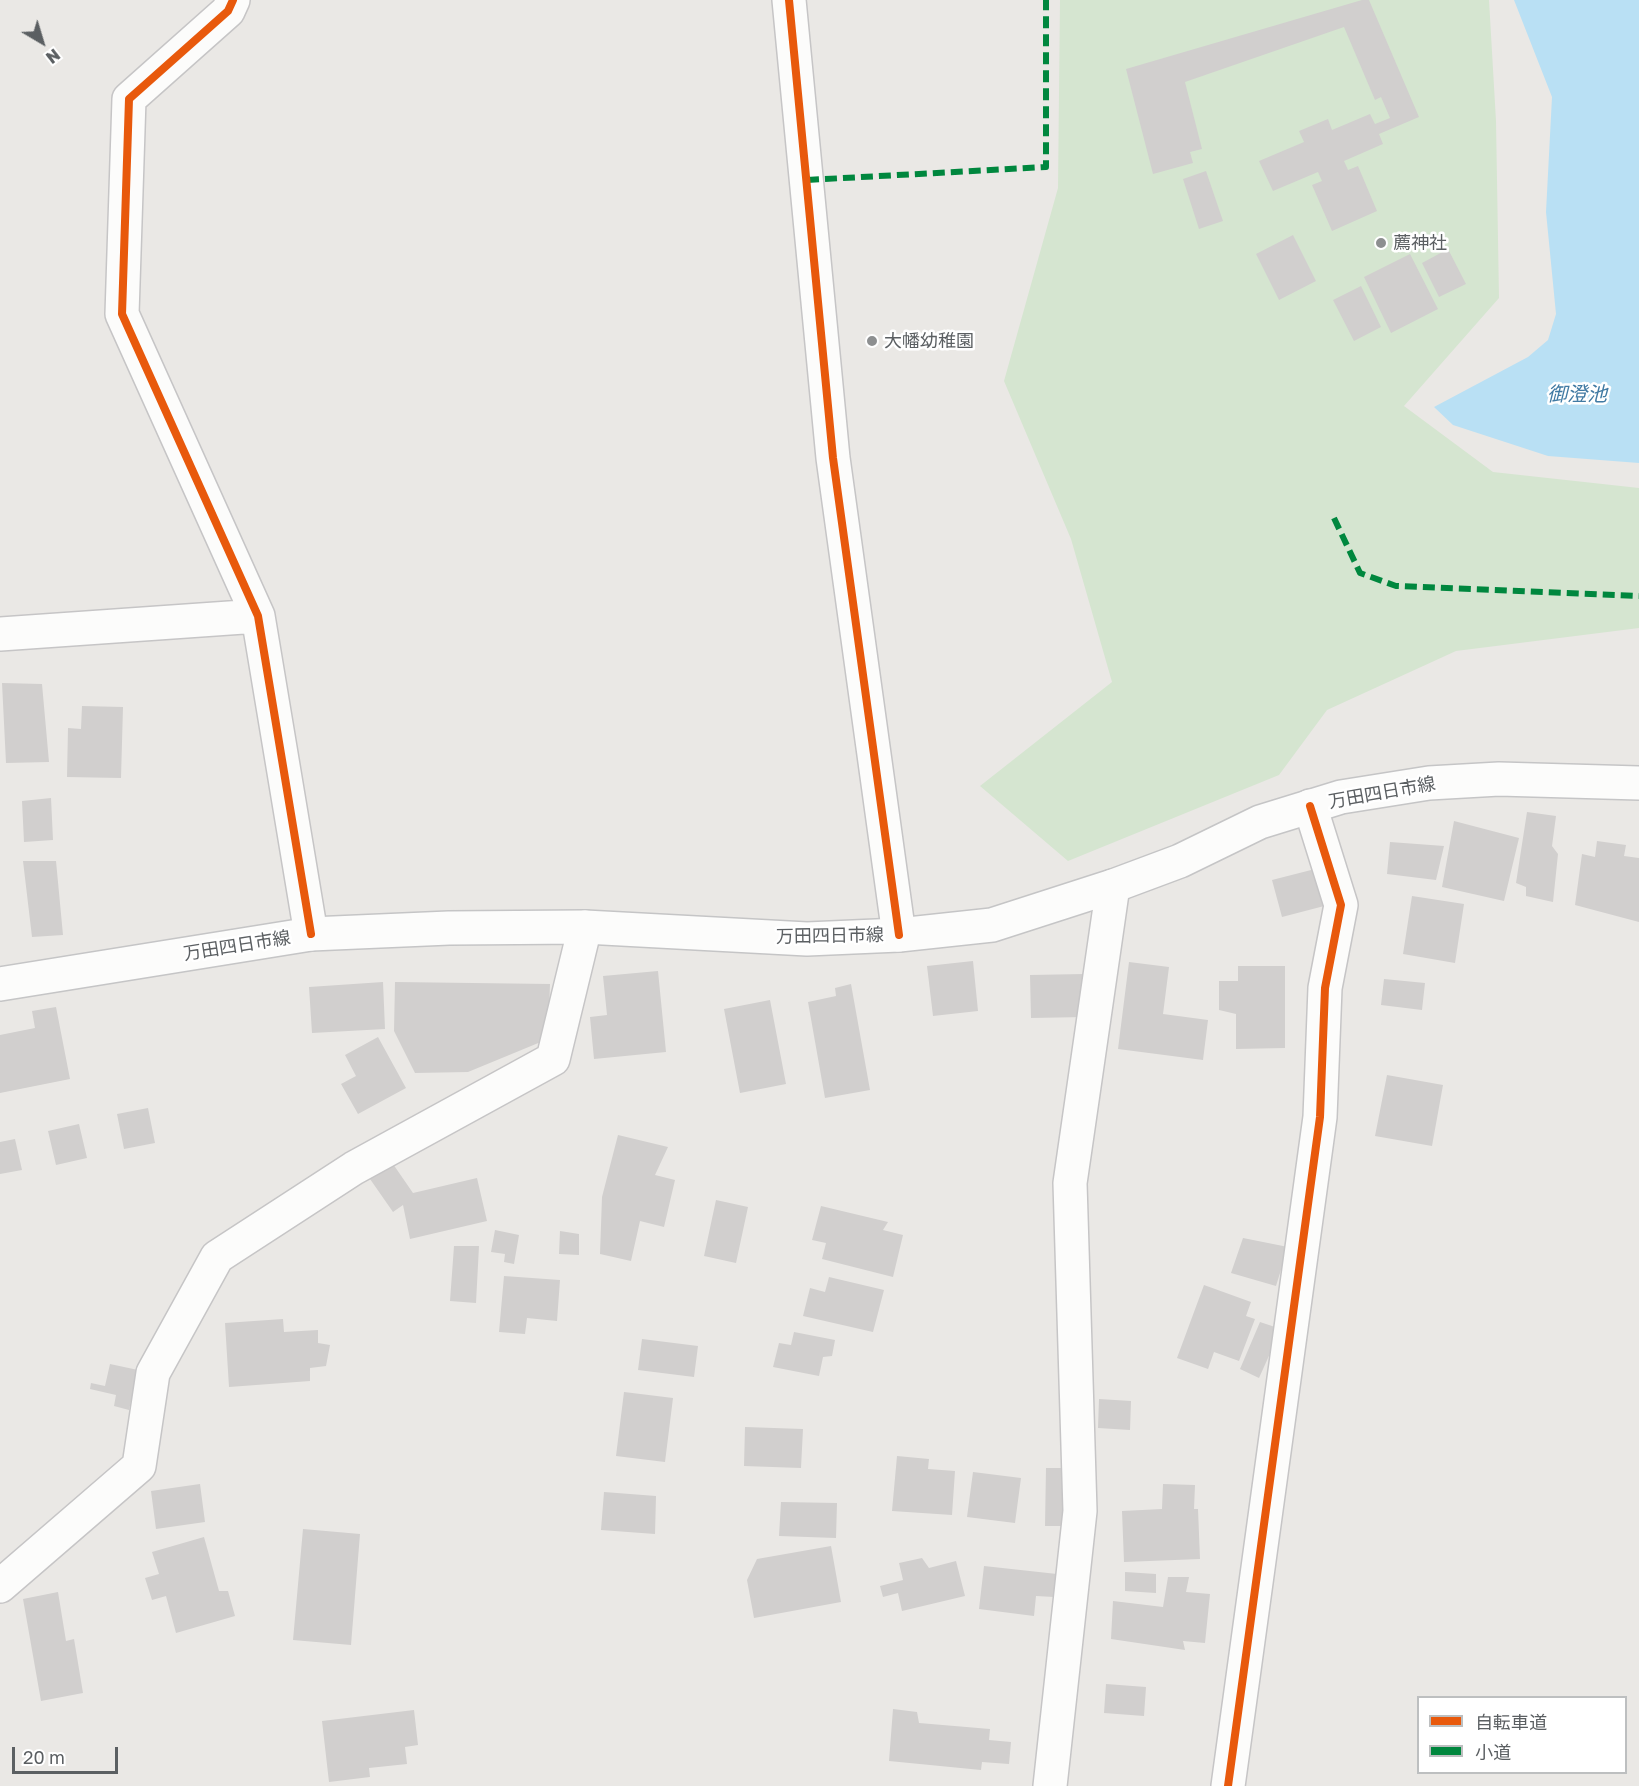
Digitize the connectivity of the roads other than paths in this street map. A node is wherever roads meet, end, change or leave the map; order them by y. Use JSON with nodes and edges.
{"nodes":[{"id":1,"x":233,"y":0,"type":"edge"},
{"id":2,"x":789,"y":0,"type":"edge"},
{"id":3,"x":258,"y":616,"type":"junction"},
{"id":4,"x":0,"y":634,"type":"edge"},
{"id":5,"x":1639,"y":783,"type":"edge"},
{"id":6,"x":1310,"y":806,"type":"junction"},
{"id":7,"x":1113,"y":886,"type":"junction"},
{"id":8,"x":585,"y":927,"type":"junction"},
{"id":9,"x":311,"y":934,"type":"junction"},
{"id":10,"x":899,"y":935,"type":"junction"},
{"id":11,"x":0,"y":984,"type":"edge"},
{"id":12,"x":0,"y":1586,"type":"edge"},
{"id":13,"x":1050,"y":1786,"type":"edge"},
{"id":14,"x":1228,"y":1786,"type":"edge"}],
"edges":[{"from":1,"to":3,"type":"street"},
{"from":2,"to":10,"type":"street"},
{"from":3,"to":4,"type":"street"},
{"from":3,"to":9,"type":"street"},
{"from":5,"to":6,"type":"street","name":"万田四日市線"},
{"from":6,"to":7,"type":"street","name":"万田四日市線"},
{"from":6,"to":14,"type":"street"},
{"from":7,"to":10,"type":"street","name":"万田四日市線"},
{"from":7,"to":13,"type":"street"},
{"from":8,"to":9,"type":"street","name":"万田四日市線"},
{"from":8,"to":10,"type":"street","name":"万田四日市線"},
{"from":8,"to":12,"type":"street"},
{"from":9,"to":11,"type":"street","name":"万田四日市線"}]}
